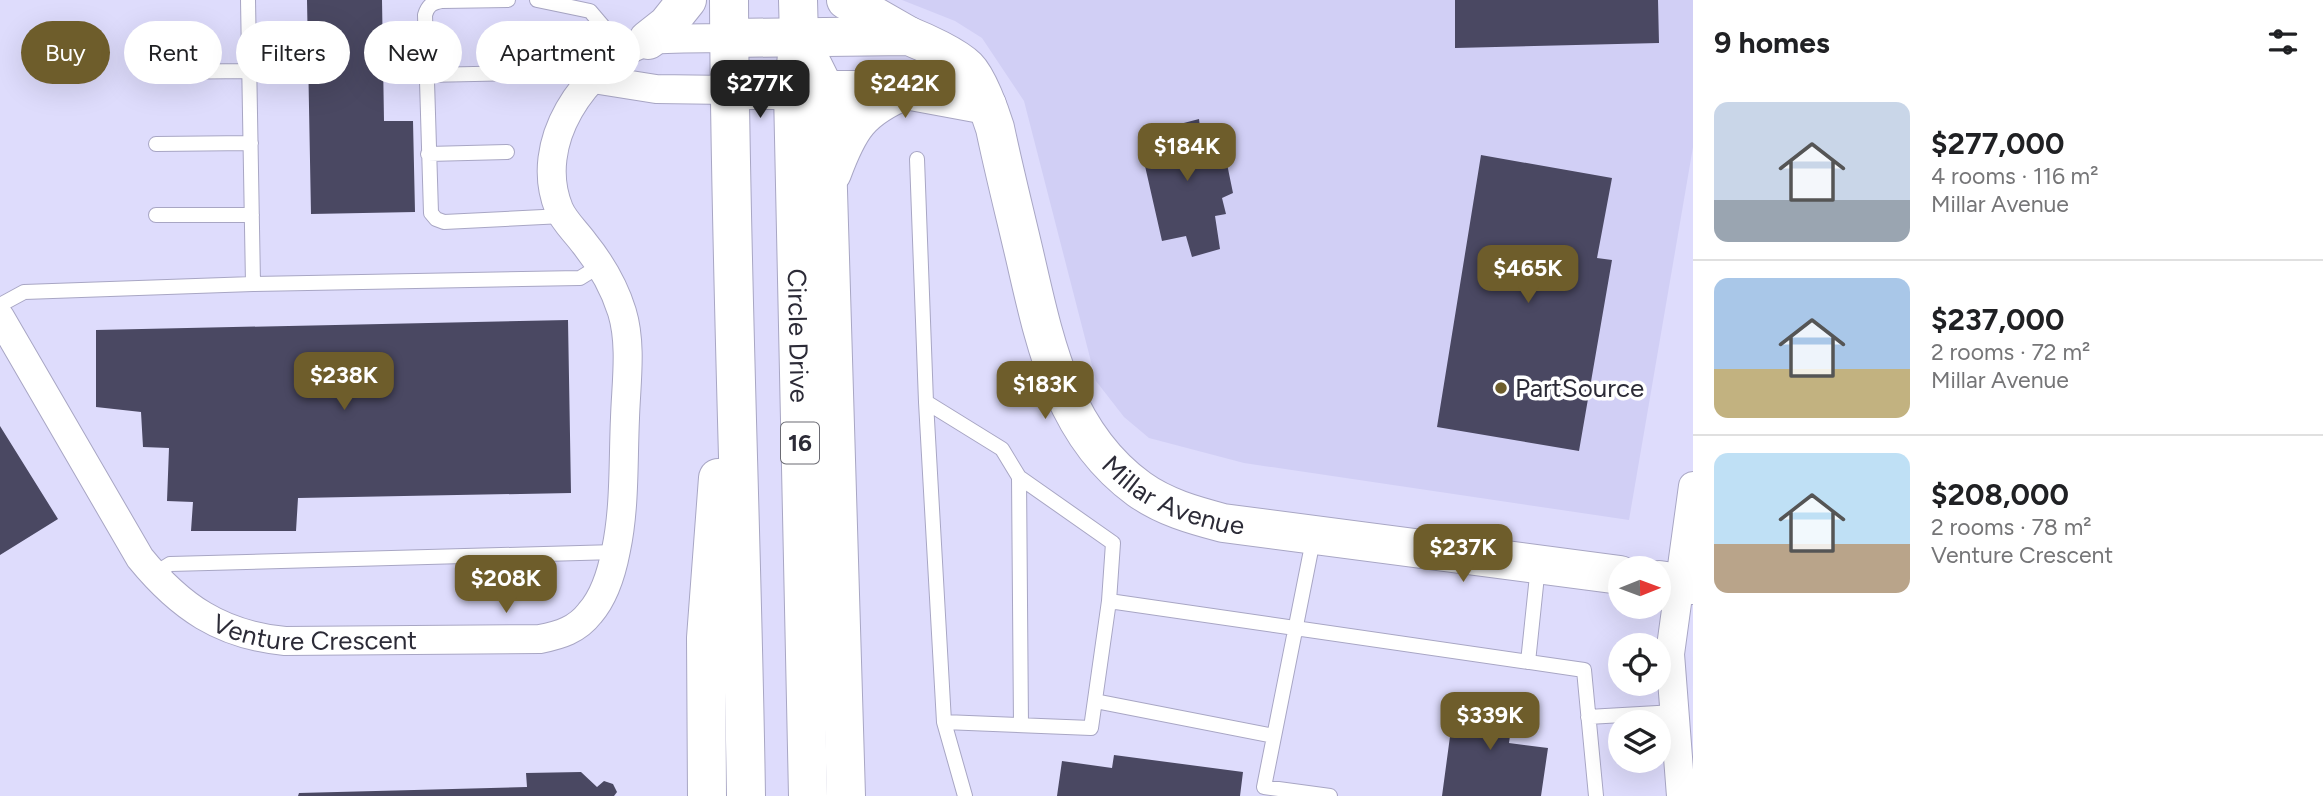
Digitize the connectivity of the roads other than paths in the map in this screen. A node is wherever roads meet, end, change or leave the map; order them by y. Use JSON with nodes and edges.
{"nodes":[{"id":1,"x":248,"y":0,"type":"edge"},
{"id":2,"x":508,"y":0,"type":"edge"},
{"id":3,"x":537,"y":0,"type":"edge"},
{"id":4,"x":687,"y":0,"type":"edge"},
{"id":5,"x":729,"y":0,"type":"edge"},
{"id":6,"x":798,"y":0,"type":"edge"},
{"id":7,"x":846,"y":0,"type":"edge"},
{"id":8,"x":593,"y":5,"type":"edge"},
{"id":9,"x":248,"y":21,"type":"edge"},
{"id":10,"x":425,"y":21,"type":"edge"},
{"id":11,"x":610,"y":21,"type":"edge"},
{"id":12,"x":909,"y":36,"type":"junction"},
{"id":13,"x":730,"y":38,"type":"junction"},
{"id":14,"x":799,"y":38,"type":"junction"},
{"id":15,"x":640,"y":43,"type":"edge"},
{"id":16,"x":640,"y":46,"type":"edge"},
{"id":17,"x":249,"y":84,"type":"edge"},
{"id":18,"x":426,"y":84,"type":"edge"},
{"id":19,"x":588,"y":84,"type":"edge"},
{"id":20,"x":624,"y":84,"type":"edge"},
{"id":21,"x":729,"y":90,"type":"junction"},
{"id":22,"x":809,"y":90,"type":"junction"},
{"id":23,"x":906,"y":90,"type":"junction"},
{"id":24,"x":987,"y":105,"type":"junction"},
{"id":25,"x":251,"y":143,"type":"junction"},
{"id":26,"x":156,"y":144,"type":"dead end"},
{"id":27,"x":507,"y":152,"type":"dead end"},
{"id":28,"x":428,"y":153,"type":"junction"},
{"id":29,"x":917,"y":159,"type":"dead end"},
{"id":30,"x":829,"y":181,"type":"junction"},
{"id":31,"x":156,"y":215,"type":"dead end"},
{"id":32,"x":252,"y":215,"type":"junction"},
{"id":33,"x":563,"y":216,"type":"junction"},
{"id":34,"x":601,"y":265,"type":"junction"},
{"id":35,"x":253,"y":284,"type":"junction"},
{"id":36,"x":733,"y":294,"type":"junction"},
{"id":37,"x":0,"y":305,"type":"edge"},
{"id":38,"x":0,"y":317,"type":"edge"},
{"id":39,"x":926,"y":402,"type":"junction"},
{"id":40,"x":836,"y":459,"type":"junction"},
{"id":41,"x":1018,"y":477,"type":"junction"},
{"id":42,"x":1693,"y":486,"type":"edge"},
{"id":43,"x":1314,"y":533,"type":"junction"},
{"id":44,"x":616,"y":552,"type":"junction"},
{"id":45,"x":1538,"y":564,"type":"junction"},
{"id":46,"x":1608,"y":573,"type":"edge"},
{"id":47,"x":154,"y":574,"type":"junction"},
{"id":48,"x":1677,"y":583,"type":"edge"},
{"id":49,"x":1109,"y":601,"type":"junction"},
{"id":50,"x":1296,"y":628,"type":"junction"},
{"id":51,"x":1528,"y":662,"type":"junction"},
{"id":52,"x":1094,"y":701,"type":"junction"},
{"id":53,"x":1675,"y":712,"type":"junction"},
{"id":54,"x":1588,"y":717,"type":"junction"},
{"id":55,"x":944,"y":722,"type":"junction"},
{"id":56,"x":1021,"y":725,"type":"junction"},
{"id":57,"x":1274,"y":736,"type":"junction"},
{"id":58,"x":707,"y":796,"type":"edge"},
{"id":59,"x":746,"y":796,"type":"edge"},
{"id":60,"x":807,"y":796,"type":"edge"},
{"id":61,"x":846,"y":796,"type":"edge"},
{"id":62,"x":872,"y":796,"type":"edge"},
{"id":63,"x":965,"y":796,"type":"edge"},
{"id":64,"x":1330,"y":796,"type":"edge"},
{"id":65,"x":1596,"y":796,"type":"edge"},
{"id":66,"x":1681,"y":796,"type":"edge"}],
"edges":[{"from":1,"to":9,"type":"lane"},
{"from":2,"to":10,"type":"lane"},
{"from":3,"to":8,"type":"lane"},
{"from":4,"to":15,"type":"main road"},
{"from":5,"to":13,"type":"main road"},
{"from":6,"to":14,"type":"main road"},
{"from":7,"to":12,"type":"main road"},
{"from":8,"to":11,"type":"lane"},
{"from":12,"to":14,"type":"main road","name":"Millar Avenue"},
{"from":12,"to":24,"type":"main road","name":"Millar Avenue"},
{"from":13,"to":14,"type":"main road","name":"Millar Avenue"},
{"from":13,"to":16,"type":"street"},
{"from":13,"to":21,"type":"main road"},
{"from":14,"to":22,"type":"main road"},
{"from":17,"to":25,"type":"lane"},
{"from":18,"to":28,"type":"lane"},
{"from":19,"to":33,"type":"street","name":"Venture Crescent"},
{"from":20,"to":21,"type":"street"},
{"from":21,"to":22,"type":"main road"},
{"from":21,"to":36,"type":"main road"},
{"from":22,"to":23,"type":"main road"},
{"from":22,"to":30,"type":"main road"},
{"from":22,"to":60,"type":"main road","name":"Circle Drive","number":"16"},
{"from":23,"to":24,"type":"main road"},
{"from":23,"to":30,"type":"main road"},
{"from":24,"to":43,"type":"main road","name":"Millar Avenue"},
{"from":25,"to":26,"type":"lane"},
{"from":25,"to":32,"type":"lane"},
{"from":27,"to":28,"type":"lane"},
{"from":28,"to":33,"type":"lane"},
{"from":29,"to":39,"type":"lane"},
{"from":30,"to":40,"type":"main road"},
{"from":31,"to":32,"type":"lane"},
{"from":32,"to":35,"type":"lane"},
{"from":33,"to":34,"type":"street","name":"Venture Crescent"},
{"from":34,"to":35,"type":"lane"},
{"from":34,"to":44,"type":"street","name":"Venture Crescent"},
{"from":35,"to":37,"type":"lane"},
{"from":36,"to":58,"type":"main road"},
{"from":36,"to":59,"type":"main road"},
{"from":38,"to":47,"type":"street","name":"Venture Crescent"},
{"from":39,"to":41,"type":"lane"},
{"from":39,"to":55,"type":"lane"},
{"from":40,"to":61,"type":"main road"},
{"from":40,"to":62,"type":"main road"},
{"from":41,"to":49,"type":"lane"},
{"from":41,"to":56,"type":"lane"},
{"from":42,"to":48,"type":"street"},
{"from":43,"to":45,"type":"main road","name":"Millar Avenue"},
{"from":43,"to":50,"type":"lane"},
{"from":44,"to":47,"type":"lane"},
{"from":44,"to":47,"type":"street","name":"Venture Crescent"},
{"from":45,"to":46,"type":"main road","name":"Millar Avenue"},
{"from":45,"to":51,"type":"lane"},
{"from":48,"to":53,"type":"street"},
{"from":49,"to":50,"type":"lane"},
{"from":49,"to":52,"type":"lane"},
{"from":50,"to":51,"type":"lane"},
{"from":50,"to":57,"type":"lane"},
{"from":51,"to":54,"type":"lane"},
{"from":52,"to":56,"type":"lane"},
{"from":52,"to":57,"type":"lane"},
{"from":53,"to":54,"type":"lane"},
{"from":53,"to":66,"type":"street"},
{"from":54,"to":65,"type":"lane"},
{"from":55,"to":56,"type":"lane"},
{"from":55,"to":63,"type":"lane"},
{"from":57,"to":64,"type":"lane"}]}
